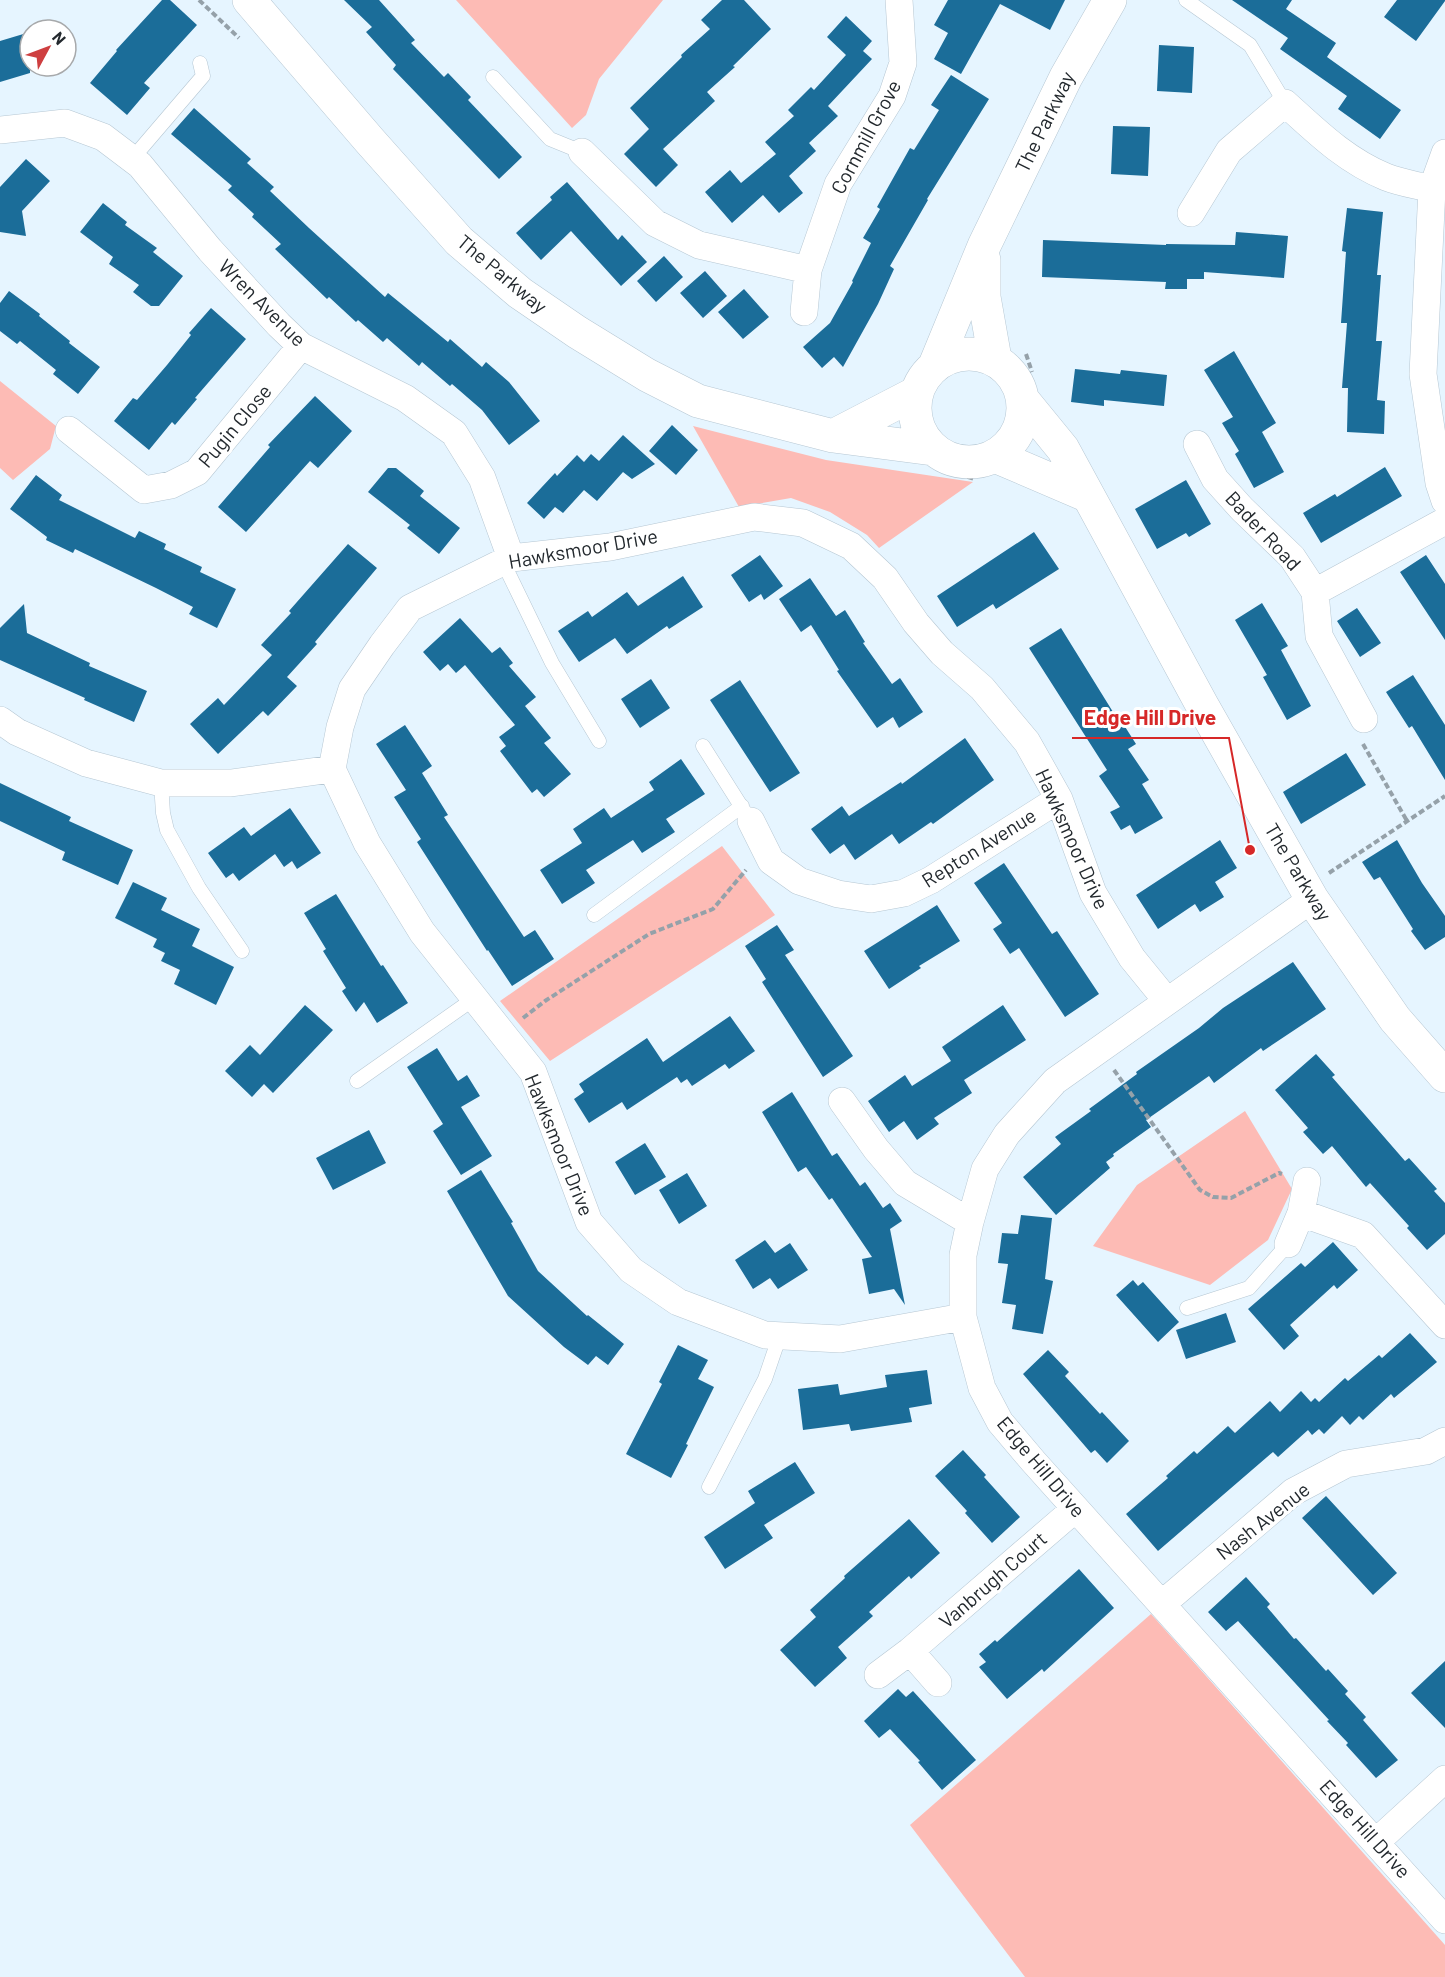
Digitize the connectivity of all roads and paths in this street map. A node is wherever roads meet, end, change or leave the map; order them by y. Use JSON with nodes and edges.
{"nodes":[{"id":1,"x":249,"y":0,"type":"edge"},
{"id":2,"x":899,"y":0,"type":"edge"},
{"id":3,"x":1110,"y":0,"type":"edge"},
{"id":4,"x":1186,"y":0,"type":"edge"},
{"id":5,"x":200,"y":63,"type":"dead end"},
{"id":6,"x":493,"y":77,"type":"dead end"},
{"id":7,"x":1285,"y":103,"type":"junction"},
{"id":8,"x":0,"y":130,"type":"edge"},
{"id":9,"x":582,"y":152,"type":"joint"},
{"id":10,"x":1445,"y":153,"type":"edge"},
{"id":11,"x":132,"y":159,"type":"junction"},
{"id":12,"x":1432,"y":189,"type":"junction"},
{"id":13,"x":1191,"y":213,"type":"dead end"},
{"id":14,"x":984,"y":246,"type":"junction"},
{"id":15,"x":808,"y":270,"type":"junction"},
{"id":16,"x":804,"y":312,"type":"dead end"},
{"id":17,"x":301,"y":346,"type":"junction"},
{"id":18,"x":994,"y":359,"type":"junction"},
{"id":19,"x":935,"y":365,"type":"junction"},
{"id":20,"x":916,"y":393,"type":"junction"},
{"id":21,"x":1023,"y":400,"type":"junction"},
{"id":22,"x":69,"y":430,"type":"dead end"},
{"id":23,"x":832,"y":436,"type":"junction"},
{"id":24,"x":1197,"y":444,"type":"dead end"},
{"id":25,"x":933,"y":449,"type":"junction"},
{"id":26,"x":995,"y":456,"type":"junction"},
{"id":27,"x":1086,"y":495,"type":"junction"},
{"id":28,"x":1445,"y":501,"type":"edge"},
{"id":29,"x":1445,"y":522,"type":"edge"},
{"id":30,"x":507,"y":560,"type":"junction"},
{"id":31,"x":1315,"y":592,"type":"junction"},
{"id":32,"x":1364,"y":718,"type":"joint"},
{"id":33,"x":0,"y":720,"type":"edge"},
{"id":34,"x":599,"y":741,"type":"dead end"},
{"id":35,"x":703,"y":746,"type":"dead end"},
{"id":36,"x":332,"y":769,"type":"junction"},
{"id":37,"x":161,"y":783,"type":"junction"},
{"id":38,"x":1445,"y":796,"type":"edge"},
{"id":39,"x":1059,"y":799,"type":"junction"},
{"id":40,"x":746,"y":814,"type":"junction"},
{"id":41,"x":1407,"y":821,"type":"junction"},
{"id":42,"x":765,"y":848,"type":"junction"},
{"id":43,"x":1309,"y":894,"type":"junction"},
{"id":44,"x":594,"y":915,"type":"dead end"},
{"id":45,"x":242,"y":951,"type":"dead end"},
{"id":46,"x":475,"y":998,"type":"junction"},
{"id":47,"x":1167,"y":1001,"type":"junction"},
{"id":48,"x":503,"y":1033,"type":"junction"},
{"id":49,"x":1099,"y":1049,"type":"junction"},
{"id":50,"x":1445,"y":1076,"type":"edge"},
{"id":51,"x":357,"y":1081,"type":"dead end"},
{"id":52,"x":842,"y":1101,"type":"dead end"},
{"id":53,"x":1307,"y":1181,"type":"joint"},
{"id":54,"x":1302,"y":1213,"type":"junction"},
{"id":55,"x":970,"y":1222,"type":"junction"},
{"id":56,"x":1288,"y":1244,"type":"joint"},
{"id":57,"x":1187,"y":1308,"type":"dead end"},
{"id":58,"x":963,"y":1317,"type":"junction"},
{"id":59,"x":1445,"y":1325,"type":"edge"},
{"id":60,"x":780,"y":1335,"type":"junction"},
{"id":61,"x":1445,"y":1441,"type":"edge"},
{"id":62,"x":710,"y":1486,"type":"dead end"},
{"id":63,"x":1076,"y":1509,"type":"junction"},
{"id":64,"x":1162,"y":1604,"type":"junction"},
{"id":65,"x":910,"y":1651,"type":"junction"},
{"id":66,"x":878,"y":1675,"type":"dead end"},
{"id":67,"x":938,"y":1683,"type":"dead end"},
{"id":68,"x":1445,"y":1779,"type":"edge"},
{"id":69,"x":1376,"y":1842,"type":"junction"},
{"id":70,"x":1445,"y":1920,"type":"edge"}],
"edges":[{"from":1,"to":23,"type":"street","name":"The Parkway"},
{"from":2,"to":15,"type":"street","name":"Cornmill Grove"},
{"from":3,"to":14,"type":"street","name":"The Parkway"},
{"from":4,"to":7,"type":"lane"},
{"from":5,"to":11,"type":"lane"},
{"from":6,"to":9,"type":"lane"},
{"from":7,"to":12,"type":"street"},
{"from":7,"to":13,"type":"street"},
{"from":8,"to":11,"type":"street","name":"Wren Avenue"},
{"from":9,"to":15,"type":"street"},
{"from":10,"to":12,"type":"street"},
{"from":11,"to":17,"type":"street","name":"Wren Avenue"},
{"from":12,"to":28,"type":"street"},
{"from":14,"to":18,"type":"street","name":"The Parkway"},
{"from":14,"to":19,"type":"street","name":"The Parkway"},
{"from":15,"to":16,"type":"street","name":"Cornmill Grove"},
{"from":17,"to":22,"type":"street","name":"Pugin Close"},
{"from":17,"to":30,"type":"street","name":"Wren Avenue"},
{"from":18,"to":19,"type":"street"},
{"from":18,"to":21,"type":"street"},
{"from":19,"to":20,"type":"street"},
{"from":20,"to":23,"type":"street"},
{"from":20,"to":25,"type":"street"},
{"from":21,"to":26,"type":"street"},
{"from":21,"to":27,"type":"street","name":"The Parkway"},
{"from":23,"to":25,"type":"street","name":"The Parkway"},
{"from":24,"to":31,"type":"street","name":"Bader Road"},
{"from":25,"to":26,"type":"street"},
{"from":26,"to":27,"type":"street"},
{"from":27,"to":43,"type":"street","name":"The Parkway"},
{"from":29,"to":31,"type":"street"},
{"from":30,"to":34,"type":"lane"},
{"from":30,"to":36,"type":"street","name":"Hawksmoor Drive"},
{"from":30,"to":39,"type":"street","name":"Hawksmoor Drive"},
{"from":31,"to":32,"type":"street","name":"Bader Road"},
{"from":32,"to":41,"type":"path"},
{"from":33,"to":37,"type":"street"},
{"from":35,"to":40,"type":"lane"},
{"from":36,"to":37,"type":"street"},
{"from":36,"to":46,"type":"street","name":"Hawksmoor Drive"},
{"from":37,"to":45,"type":"lane"},
{"from":38,"to":41,"type":"path"},
{"from":39,"to":42,"type":"street","name":"Repton Avenue"},
{"from":39,"to":47,"type":"street","name":"Hawksmoor Drive"},
{"from":40,"to":42,"type":"street","name":"Repton Avenue"},
{"from":40,"to":44,"type":"lane"},
{"from":41,"to":43,"type":"path"},
{"from":42,"to":48,"type":"path"},
{"from":43,"to":47,"type":"street","name":"Edge Hill Drive"},
{"from":43,"to":50,"type":"street","name":"The Parkway"},
{"from":46,"to":48,"type":"street","name":"Hawksmoor Drive"},
{"from":46,"to":51,"type":"lane"},
{"from":47,"to":49,"type":"street","name":"Edge Hill Drive"},
{"from":48,"to":60,"type":"street","name":"Hawksmoor Drive"},
{"from":49,"to":53,"type":"path"},
{"from":49,"to":55,"type":"street","name":"Edge Hill Drive"},
{"from":52,"to":55,"type":"street"},
{"from":53,"to":54,"type":"street"},
{"from":54,"to":56,"type":"street"},
{"from":54,"to":59,"type":"street"},
{"from":55,"to":58,"type":"street","name":"Edge Hill Drive"},
{"from":56,"to":57,"type":"lane"},
{"from":58,"to":60,"type":"street","name":"Hawksmoor Drive"},
{"from":58,"to":63,"type":"street","name":"Edge Hill Drive"},
{"from":60,"to":62,"type":"lane"},
{"from":61,"to":64,"type":"street","name":"Nash Avenue"},
{"from":63,"to":64,"type":"street","name":"Edge Hill Drive"},
{"from":63,"to":65,"type":"street","name":"Vanbrugh Court"},
{"from":64,"to":69,"type":"street","name":"Edge Hill Drive"},
{"from":65,"to":66,"type":"street","name":"Vanbrugh Court"},
{"from":65,"to":67,"type":"street"},
{"from":68,"to":69,"type":"street"},
{"from":69,"to":70,"type":"street","name":"Edge Hill Drive"}]}
